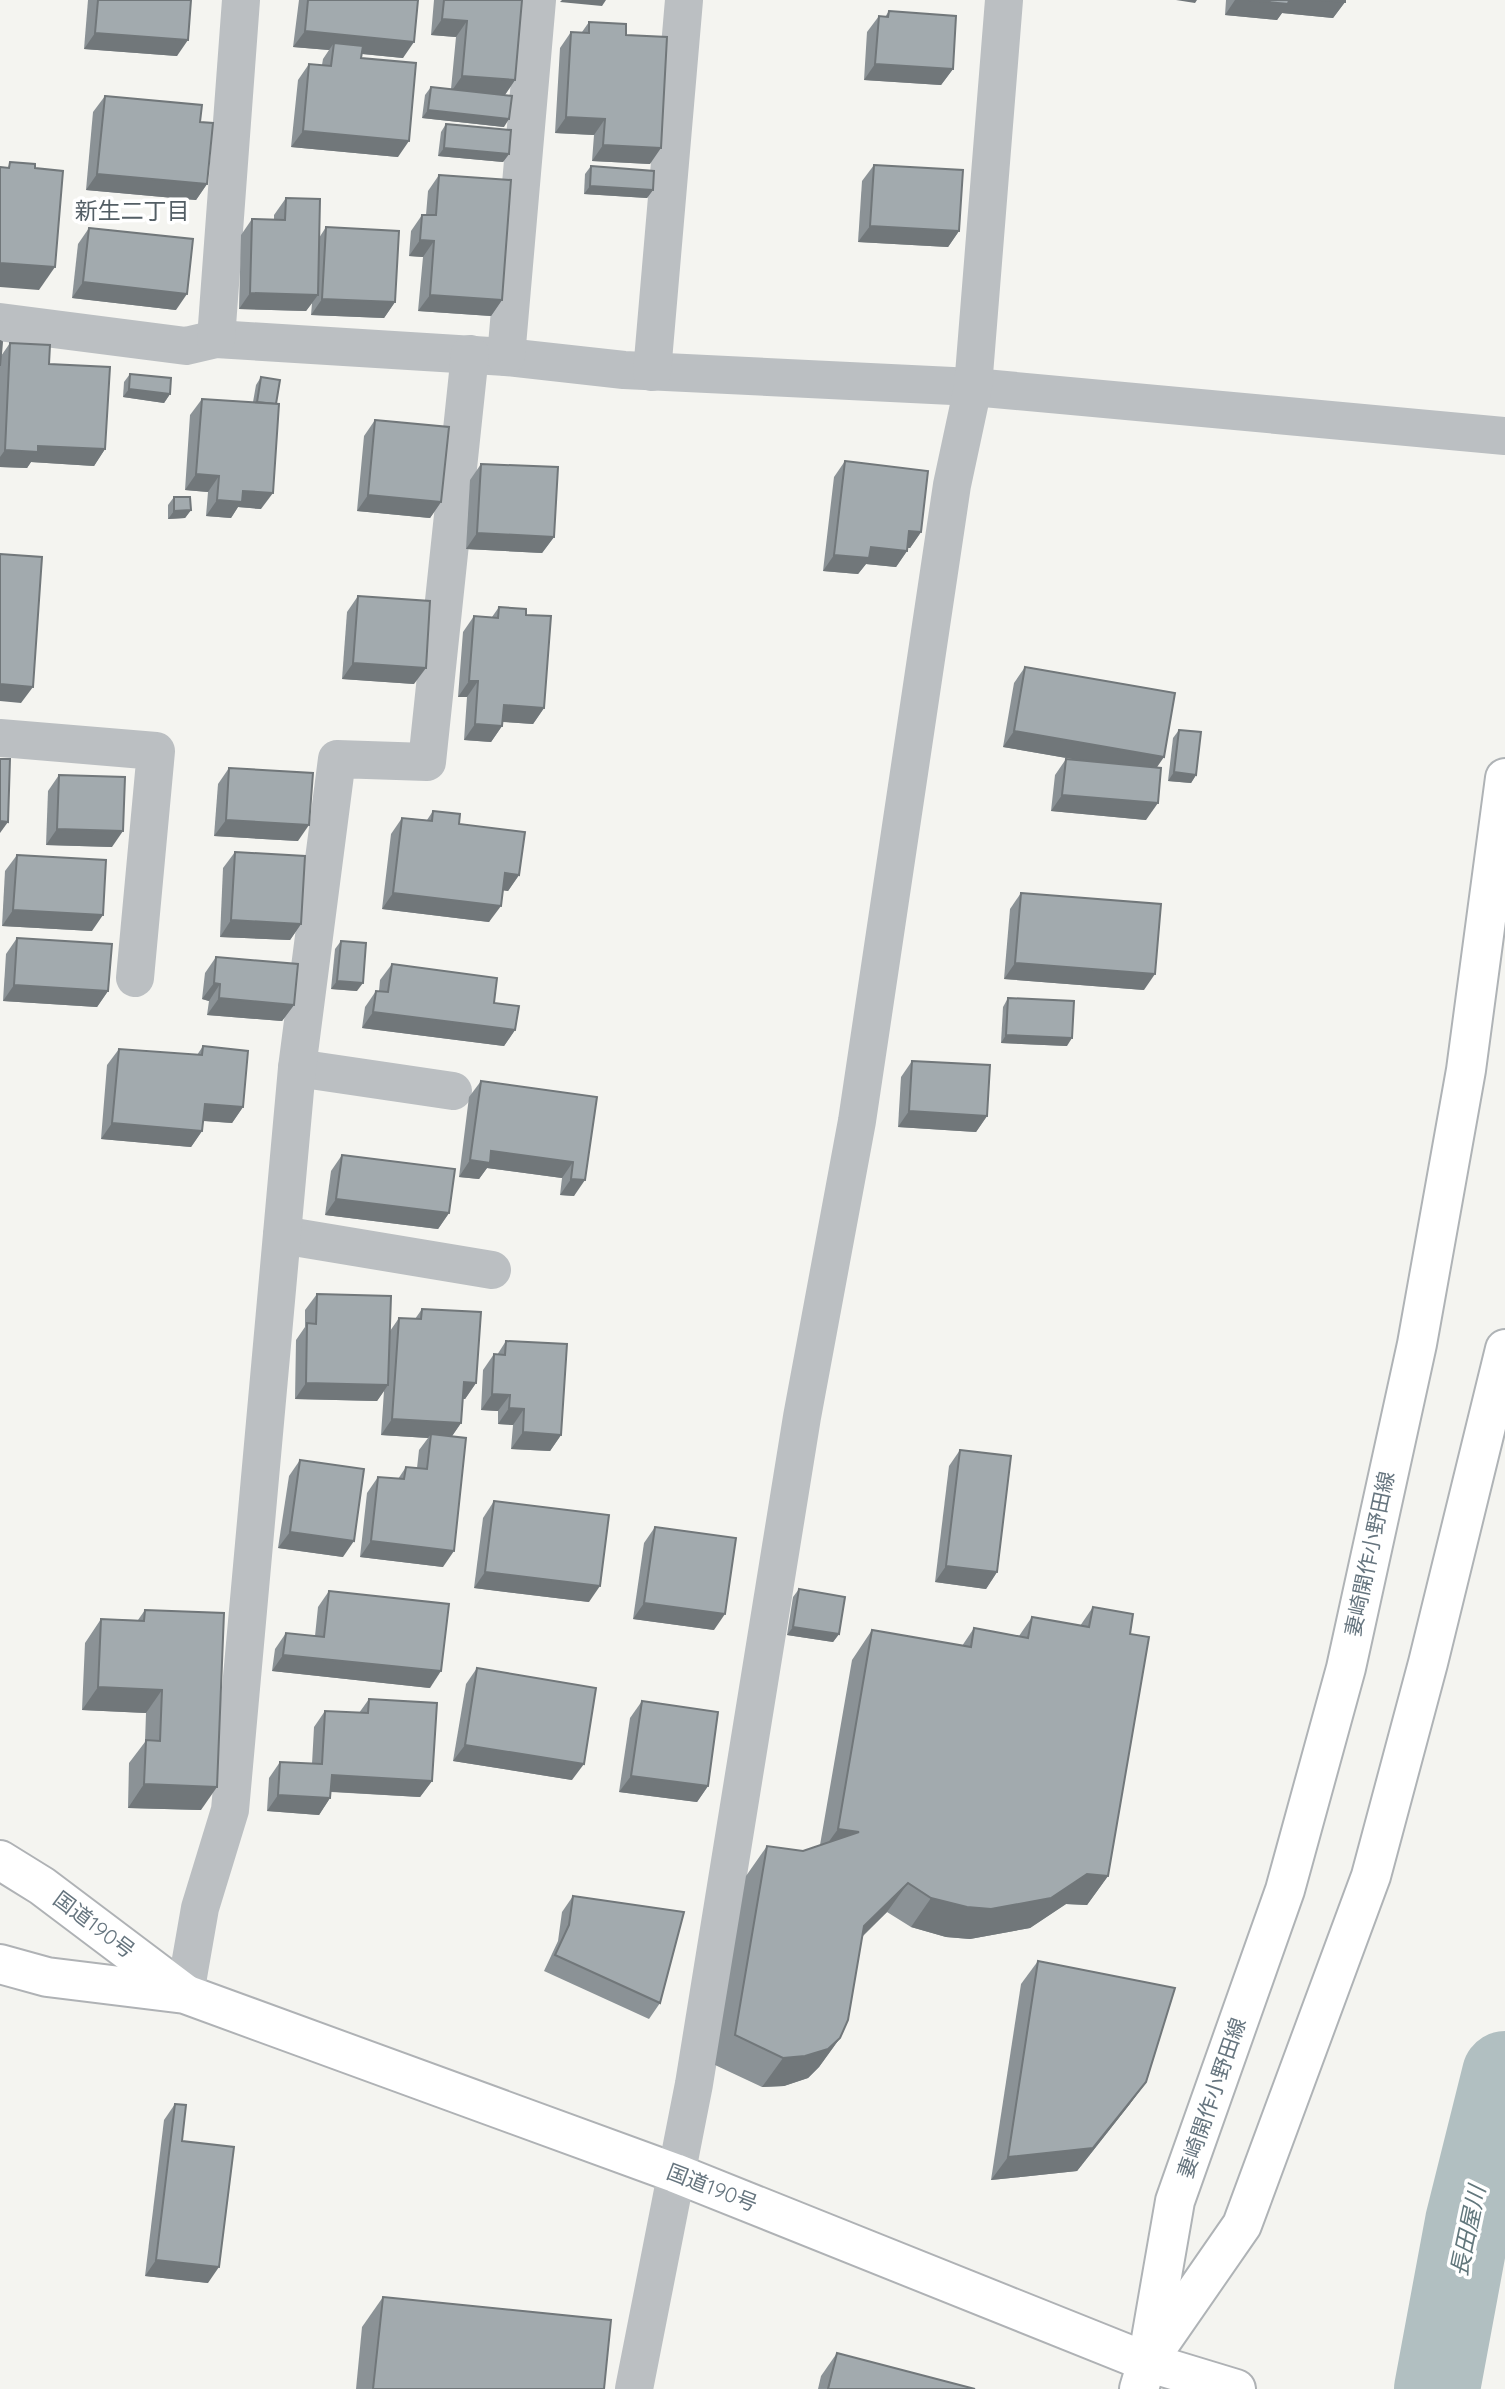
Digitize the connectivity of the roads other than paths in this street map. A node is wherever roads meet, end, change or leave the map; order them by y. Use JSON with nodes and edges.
{"nodes":[{"id":1,"x":241,"y":0,"type":"edge"},
{"id":2,"x":537,"y":0,"type":"edge"},
{"id":3,"x":684,"y":0,"type":"edge"},
{"id":4,"x":1004,"y":0,"type":"edge"},
{"id":5,"x":0,"y":321,"type":"edge"},
{"id":6,"x":216,"y":339,"type":"junction"},
{"id":7,"x":488,"y":356,"type":"junction"},
{"id":8,"x":652,"y":372,"type":"junction"},
{"id":9,"x":973,"y":387,"type":"junction"},
{"id":10,"x":1505,"y":436,"type":"edge"},
{"id":11,"x":0,"y":738,"type":"edge"},
{"id":12,"x":1505,"y":778,"type":"edge"},
{"id":13,"x":135,"y":978,"type":"dead end"},
{"id":14,"x":297,"y":1068,"type":"junction"},
{"id":15,"x":453,"y":1091,"type":"dead end"},
{"id":16,"x":282,"y":1235,"type":"junction"},
{"id":17,"x":492,"y":1270,"type":"dead end"},
{"id":18,"x":1505,"y":1349,"type":"edge"},
{"id":19,"x":0,"y":1860,"type":"edge"},
{"id":20,"x":0,"y":1964,"type":"edge"},
{"id":21,"x":186,"y":1994,"type":"junction"},
{"id":22,"x":675,"y":2173,"type":"junction"},
{"id":23,"x":1143,"y":2376,"type":"edge"},
{"id":24,"x":634,"y":2389,"type":"edge"},
{"id":25,"x":1236,"y":2389,"type":"edge"}],
"edges":[{"from":1,"to":6,"type":"street"},
{"from":2,"to":7,"type":"street"},
{"from":3,"to":8,"type":"street"},
{"from":4,"to":9,"type":"street"},
{"from":5,"to":6,"type":"street"},
{"from":6,"to":7,"type":"street"},
{"from":7,"to":8,"type":"street"},
{"from":7,"to":14,"type":"street"},
{"from":8,"to":9,"type":"street"},
{"from":9,"to":10,"type":"street"},
{"from":9,"to":22,"type":"street"},
{"from":11,"to":13,"type":"street"},
{"from":12,"to":23,"type":"main road","name":"妻崎開作小野田線"},
{"from":14,"to":15,"type":"street"},
{"from":14,"to":16,"type":"street"},
{"from":16,"to":17,"type":"street"},
{"from":16,"to":21,"type":"street"},
{"from":18,"to":23,"type":"main road"},
{"from":19,"to":21,"type":"main road","name":"国道190号"},
{"from":20,"to":21,"type":"main road","name":"国道190号"},
{"from":21,"to":22,"type":"main road","name":"国道190号"},
{"from":22,"to":23,"type":"main road","name":"国道190号"},
{"from":22,"to":24,"type":"street"},
{"from":23,"to":25,"type":"main road","name":"国道190号"}]}
